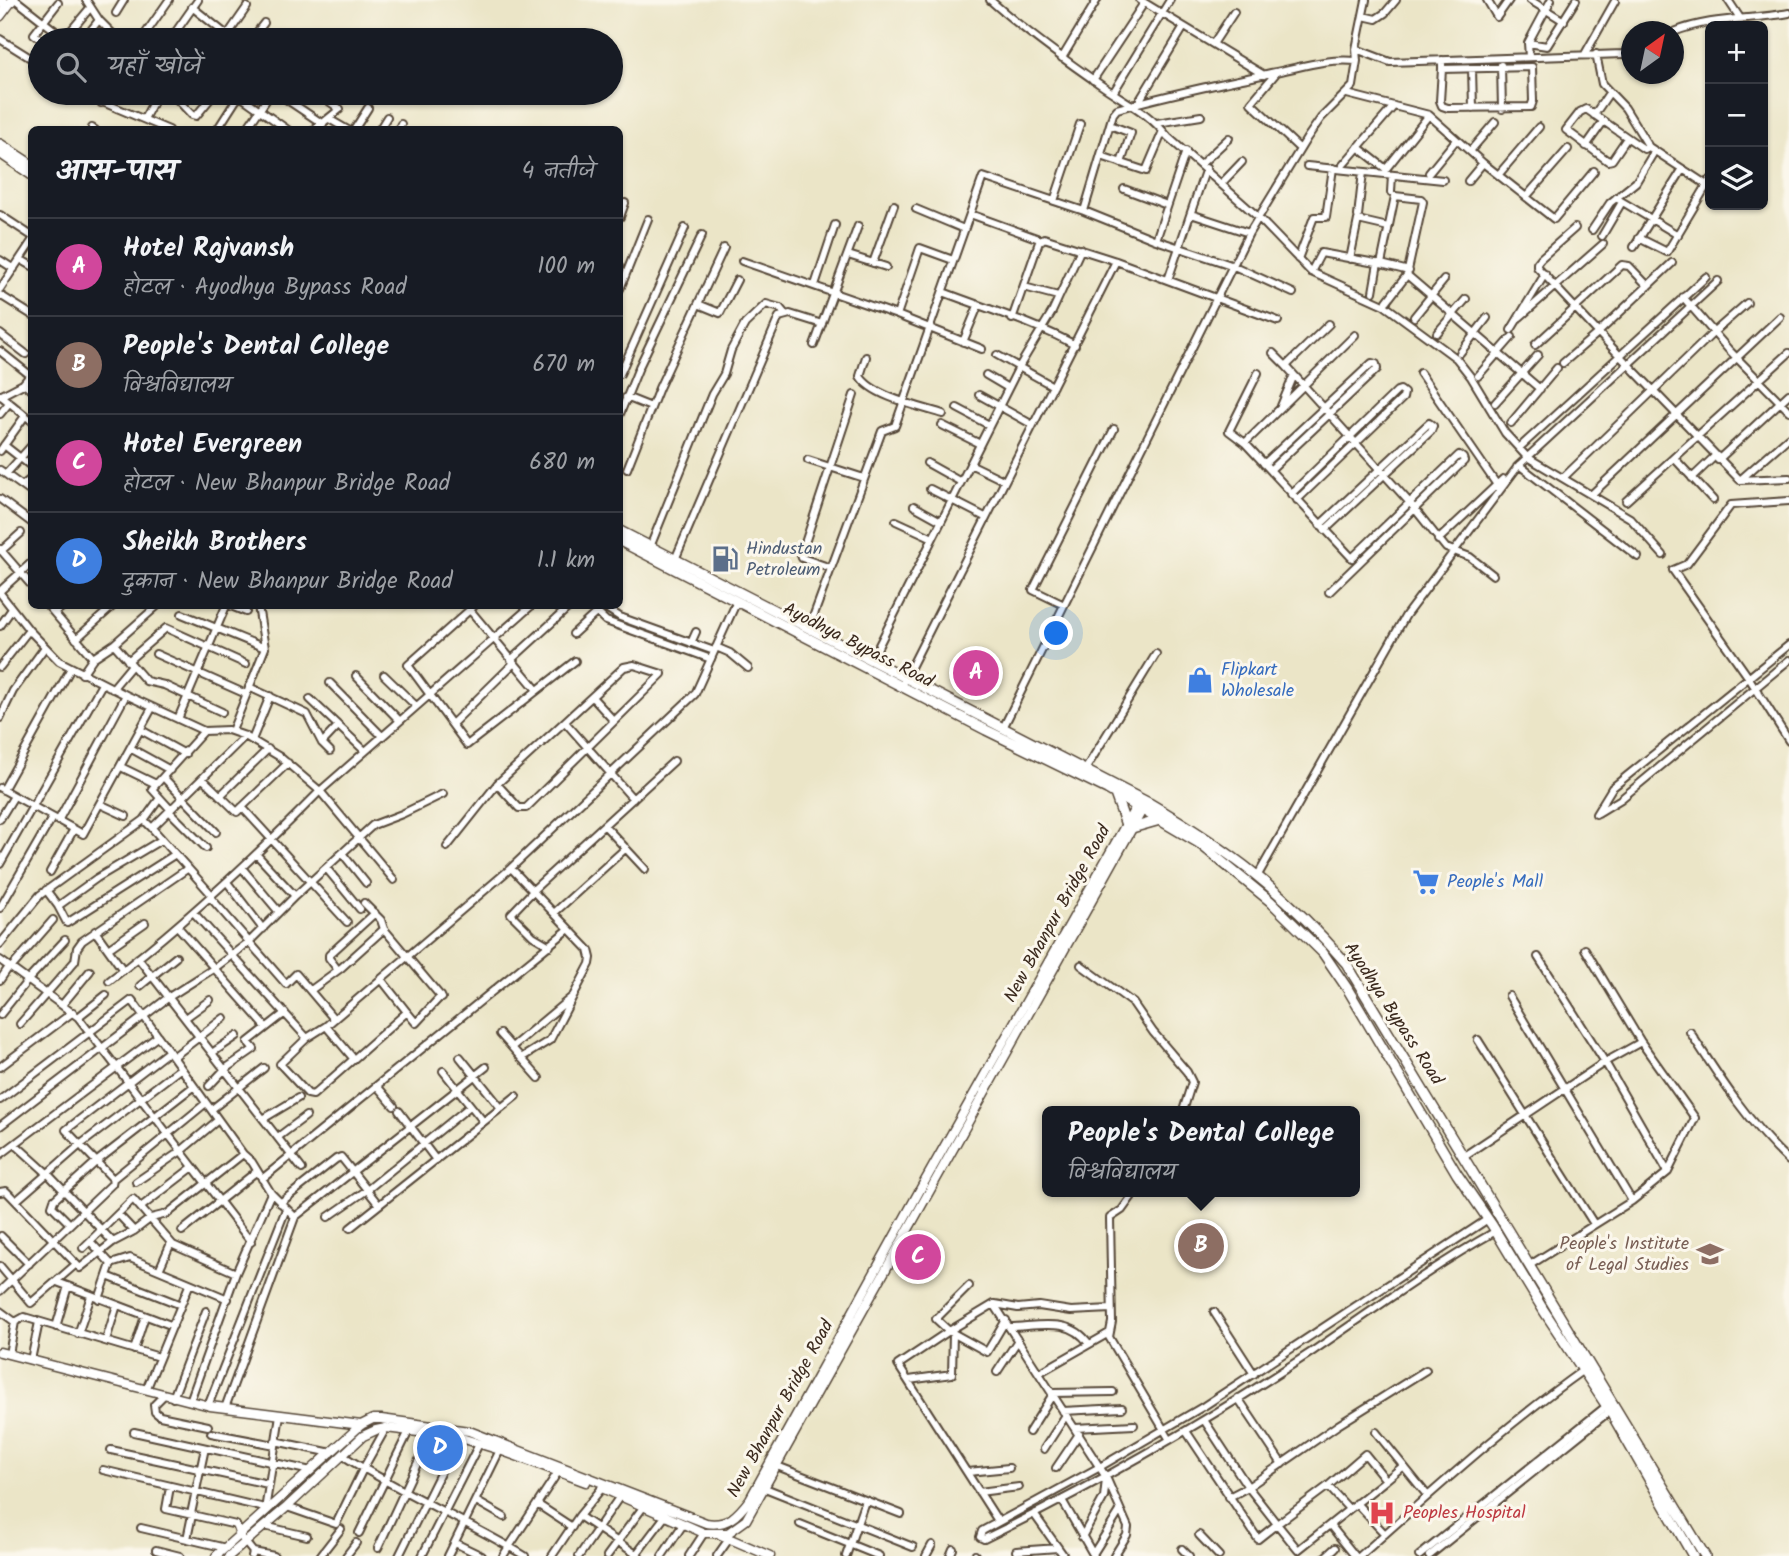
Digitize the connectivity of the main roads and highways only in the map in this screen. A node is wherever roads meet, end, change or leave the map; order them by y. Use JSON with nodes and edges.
{"nodes":[{"id":1,"x":14,"y":0,"type":"edge"},
{"id":2,"x":0,"y":16,"type":"edge"},
{"id":3,"x":0,"y":144,"type":"edge"},
{"id":4,"x":0,"y":153,"type":"edge"},
{"id":5,"x":28,"y":162,"type":"edge"},
{"id":6,"x":28,"y":172,"type":"edge"},
{"id":7,"x":623,"y":533,"type":"edge"},
{"id":8,"x":623,"y":542,"type":"edge"},
{"id":9,"x":674,"y":564,"type":"junction"},
{"id":10,"x":904,"y":682,"type":"junction"},
{"id":11,"x":1115,"y":794,"type":"junction"},
{"id":12,"x":1141,"y":804,"type":"junction"},
{"id":13,"x":1160,"y":820,"type":"junction"},
{"id":14,"x":1206,"y":843,"type":"junction"},
{"id":15,"x":1272,"y":886,"type":"junction"},
{"id":16,"x":1265,"y":896,"type":"junction"},
{"id":17,"x":1502,"y":1219,"type":"junction"},
{"id":18,"x":1492,"y":1225,"type":"junction"},
{"id":19,"x":1586,"y":1368,"type":"junction"},
{"id":20,"x":1651,"y":1475,"type":"junction"},
{"id":21,"x":1693,"y":1556,"type":"edge"},
{"id":22,"x":1705,"y":1556,"type":"edge"}],
"edges":[{"from":1,"to":2,"type":"main road"},
{"from":3,"to":5,"type":"main road"},
{"from":4,"to":6,"type":"main road"},
{"from":7,"to":9,"type":"main road","name":"Ayodhya Bypass Road"},
{"from":8,"to":9,"type":"main road","name":"Ayodhya Bypass Road"},
{"from":9,"to":10,"type":"main road","name":"Ayodhya Bypass Road"},
{"from":9,"to":10,"type":"main road","name":"Ayodhya Bypass Road"},
{"from":10,"to":11,"type":"main road","name":"Ayodhya Bypass Road"},
{"from":10,"to":12,"type":"main road","name":"Ayodhya Bypass Road"},
{"from":11,"to":12,"type":"main road","name":"Ayodhya Bypass Road"},
{"from":11,"to":13,"type":"main road"},
{"from":12,"to":13,"type":"main road","name":"Ayodhya Bypass Road"},
{"from":12,"to":14,"type":"main road","name":"Ayodhya Bypass Road"},
{"from":13,"to":14,"type":"main road","name":"Ayodhya Bypass Road"},
{"from":14,"to":15,"type":"main road","name":"Ayodhya Bypass Road"},
{"from":14,"to":16,"type":"main road","name":"Ayodhya Bypass Road"},
{"from":15,"to":16,"type":"main road"},
{"from":15,"to":17,"type":"main road","name":"Ayodhya Bypass Road"},
{"from":16,"to":18,"type":"main road","name":"Ayodhya Bypass Road"},
{"from":17,"to":18,"type":"main road"},
{"from":17,"to":19,"type":"main road","name":"Ayodhya Bypass Road"},
{"from":18,"to":19,"type":"main road","name":"Ayodhya Bypass Road"},
{"from":19,"to":20,"type":"main road","name":"Ayodhya Bypass Road"},
{"from":20,"to":21,"type":"main road","name":"Ayodhya Bypass Road"},
{"from":20,"to":22,"type":"main road","name":"Ayodhya Bypass Road"}]}
